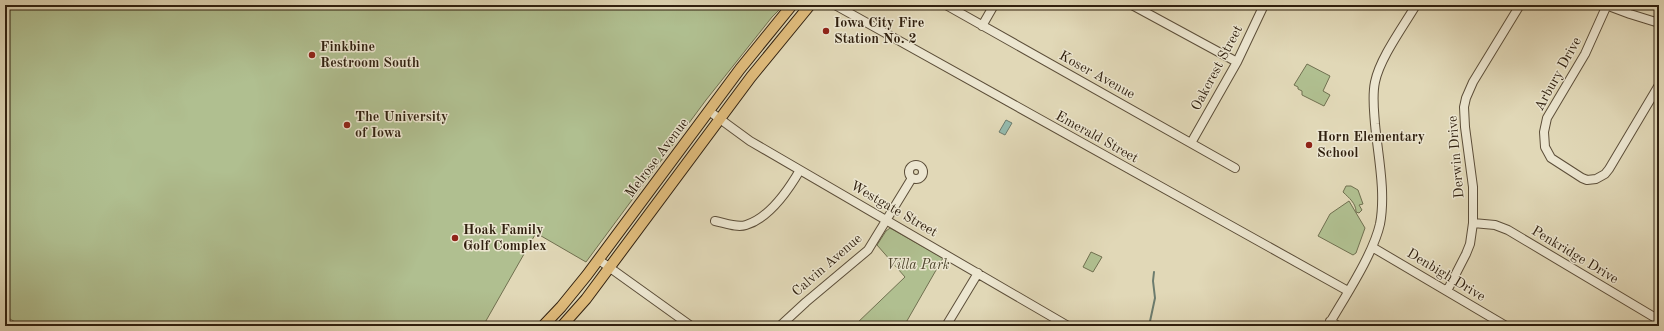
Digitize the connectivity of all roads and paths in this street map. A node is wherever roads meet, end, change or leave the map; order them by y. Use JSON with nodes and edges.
{"nodes":[{"id":1,"x":792,"y":5,"type":"edge"},
{"id":2,"x":810,"y":5,"type":"edge"},
{"id":3,"x":835,"y":5,"type":"edge"},
{"id":4,"x":946,"y":5,"type":"edge"},
{"id":5,"x":994,"y":5,"type":"edge"},
{"id":6,"x":1132,"y":5,"type":"edge"},
{"id":7,"x":1264,"y":5,"type":"edge"},
{"id":8,"x":1416,"y":5,"type":"edge"},
{"id":9,"x":1520,"y":5,"type":"edge"},
{"id":10,"x":1607,"y":5,"type":"edge"},
{"id":11,"x":1659,"y":22,"type":"edge"},
{"id":12,"x":982,"y":26,"type":"junction"},
{"id":13,"x":1237,"y":62,"type":"junction"},
{"id":14,"x":1659,"y":85,"type":"edge"},
{"id":15,"x":709,"y":111,"type":"junction"},
{"id":16,"x":720,"y":119,"type":"junction"},
{"id":17,"x":1191,"y":143,"type":"junction"},
{"id":18,"x":1235,"y":168,"type":"dead end"},
{"id":19,"x":800,"y":170,"type":"junction"},
{"id":20,"x":912,"y":178,"type":"dead end"},
{"id":21,"x":715,"y":221,"type":"dead end"},
{"id":22,"x":887,"y":221,"type":"junction"},
{"id":23,"x":1473,"y":223,"type":"junction"},
{"id":24,"x":1372,"y":247,"type":"junction"},
{"id":25,"x":599,"y":260,"type":"junction"},
{"id":26,"x":610,"y":268,"type":"junction"},
{"id":27,"x":978,"y":273,"type":"junction"},
{"id":28,"x":1348,"y":291,"type":"junction"},
{"id":29,"x":1447,"y":291,"type":"junction"},
{"id":30,"x":1659,"y":320,"type":"edge"},
{"id":31,"x":1329,"y":324,"type":"edge"},
{"id":32,"x":543,"y":326,"type":"edge"},
{"id":33,"x":562,"y":326,"type":"edge"},
{"id":34,"x":691,"y":326,"type":"edge"},
{"id":35,"x":780,"y":326,"type":"edge"},
{"id":36,"x":946,"y":326,"type":"edge"},
{"id":37,"x":1068,"y":326,"type":"edge"},
{"id":38,"x":1338,"y":326,"type":"edge"},
{"id":39,"x":1506,"y":326,"type":"edge"}],
"edges":[{"from":1,"to":15,"type":"main road","name":"Melrose Avenue"},
{"from":2,"to":16,"type":"main road","name":"Melrose Avenue"},
{"from":3,"to":28,"type":"street","name":"Emerald Street"},
{"from":4,"to":12,"type":"street","name":"Koser Avenue"},
{"from":5,"to":12,"type":"street"},
{"from":6,"to":13,"type":"street"},
{"from":7,"to":13,"type":"street","name":"Oakcrest Street"},
{"from":8,"to":24,"type":"street"},
{"from":9,"to":23,"type":"street","name":"Derwin Drive"},
{"from":10,"to":11,"type":"street"},
{"from":10,"to":14,"type":"street","name":"Arbury Drive"},
{"from":12,"to":17,"type":"street","name":"Koser Avenue"},
{"from":13,"to":17,"type":"street","name":"Oakcrest Street"},
{"from":15,"to":16,"type":"street","name":"Westgate Street"},
{"from":15,"to":25,"type":"main road","name":"Melrose Avenue"},
{"from":16,"to":19,"type":"street","name":"Westgate Street"},
{"from":16,"to":26,"type":"main road","name":"Melrose Avenue"},
{"from":17,"to":18,"type":"street","name":"Koser Avenue"},
{"from":19,"to":21,"type":"street"},
{"from":19,"to":22,"type":"street","name":"Westgate Street"},
{"from":20,"to":22,"type":"street","name":"Calvin Avenue"},
{"from":22,"to":27,"type":"street","name":"Westgate Street"},
{"from":22,"to":35,"type":"street","name":"Calvin Avenue"},
{"from":23,"to":29,"type":"street","name":"Derwin Drive"},
{"from":23,"to":30,"type":"street","name":"Penkridge Drive"},
{"from":24,"to":28,"type":"street"},
{"from":24,"to":29,"type":"street","name":"Denbigh Drive"},
{"from":25,"to":26,"type":"street"},
{"from":25,"to":32,"type":"main road","name":"Melrose Avenue"},
{"from":26,"to":33,"type":"main road","name":"Melrose Avenue"},
{"from":26,"to":34,"type":"street"},
{"from":27,"to":36,"type":"street"},
{"from":27,"to":37,"type":"street","name":"Westgate Street"},
{"from":28,"to":31,"type":"street"},
{"from":29,"to":39,"type":"street","name":"Denbigh Drive"},
{"from":31,"to":38,"type":"street"}]}
